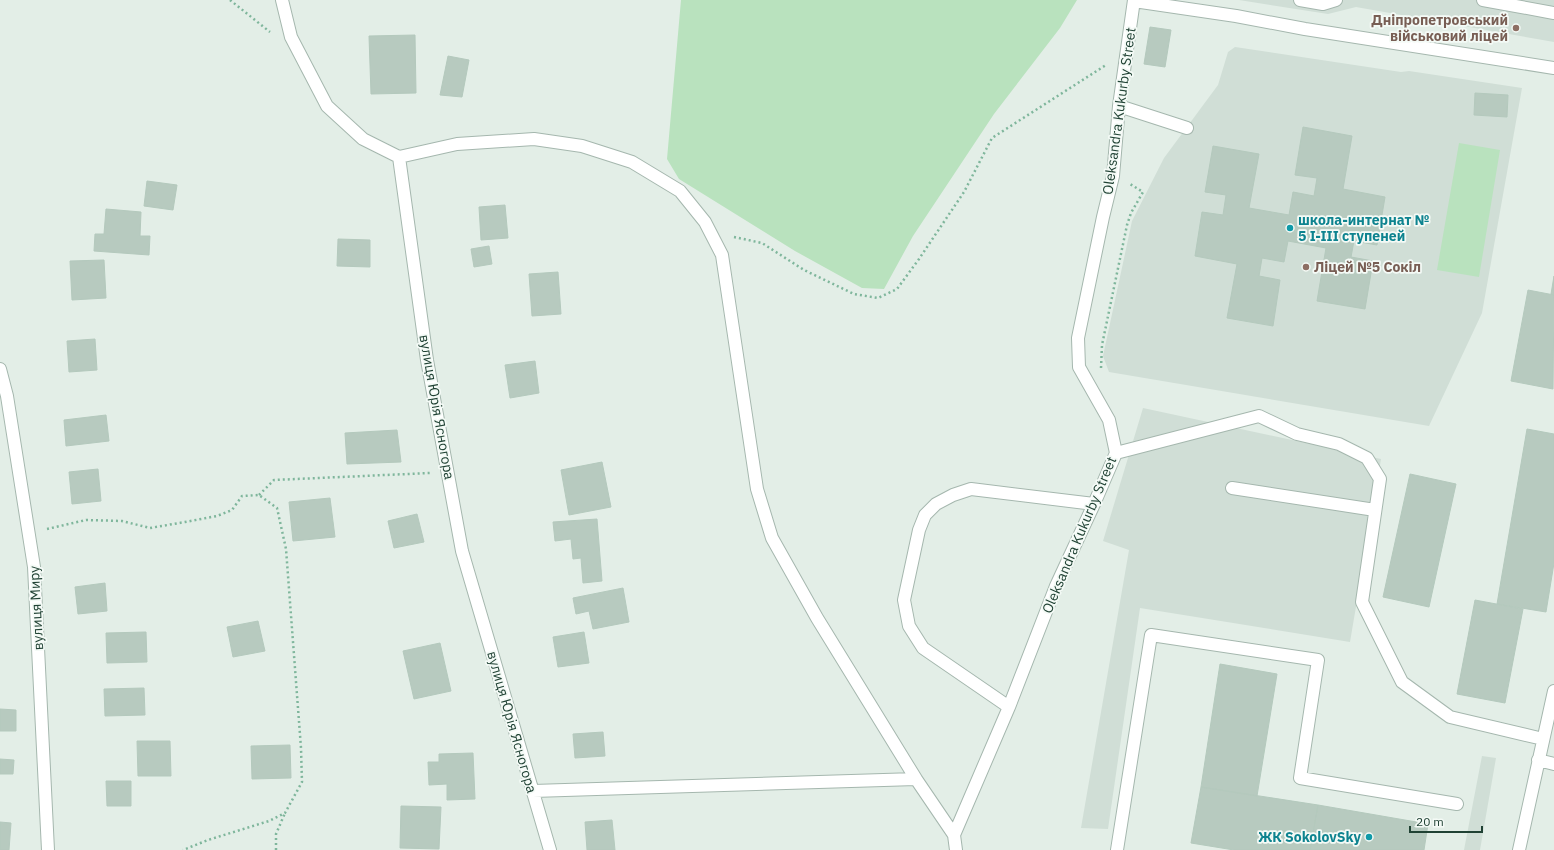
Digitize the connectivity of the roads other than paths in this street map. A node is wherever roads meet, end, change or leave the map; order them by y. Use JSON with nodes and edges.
{"nodes":[{"id":1,"x":282,"y":0,"type":"edge"},
{"id":2,"x":1134,"y":0,"type":"edge"},
{"id":3,"x":1200,"y":0,"type":"edge"},
{"id":4,"x":1300,"y":0,"type":"edge"},
{"id":5,"x":1336,"y":0,"type":"edge"},
{"id":6,"x":1483,"y":0,"type":"edge"},
{"id":7,"x":1191,"y":9,"type":"junction"},
{"id":8,"x":1554,"y":12,"type":"edge"},
{"id":9,"x":1554,"y":68,"type":"edge"},
{"id":10,"x":1119,"y":106,"type":"junction"},
{"id":11,"x":1187,"y":128,"type":"dead end"},
{"id":12,"x":399,"y":157,"type":"junction"},
{"id":13,"x":0,"y":369,"type":"edge"},
{"id":14,"x":1116,"y":453,"type":"junction"},
{"id":15,"x":1232,"y":488,"type":"dead end"},
{"id":16,"x":1094,"y":504,"type":"junction"},
{"id":17,"x":1375,"y":510,"type":"junction"},
{"id":18,"x":1554,"y":691,"type":"edge"},
{"id":19,"x":1008,"y":707,"type":"junction"},
{"id":20,"x":1543,"y":739,"type":"junction"},
{"id":21,"x":1538,"y":760,"type":"junction"},
{"id":22,"x":1554,"y":764,"type":"edge"},
{"id":23,"x":916,"y":779,"type":"junction"},
{"id":24,"x":532,"y":791,"type":"junction"},
{"id":25,"x":1457,"y":804,"type":"dead end"},
{"id":26,"x":954,"y":835,"type":"junction"},
{"id":27,"x":48,"y":850,"type":"edge"},
{"id":28,"x":550,"y":850,"type":"edge"},
{"id":29,"x":956,"y":850,"type":"edge"},
{"id":30,"x":1117,"y":850,"type":"edge"},
{"id":31,"x":1519,"y":850,"type":"edge"}],
"edges":[{"from":1,"to":12,"type":"street"},
{"from":2,"to":7,"type":"street"},
{"from":2,"to":10,"type":"street","name":"Oleksandra Kukurby Street"},
{"from":3,"to":7,"type":"street"},
{"from":4,"to":5,"type":"street"},
{"from":6,"to":8,"type":"street"},
{"from":7,"to":9,"type":"street"},
{"from":10,"to":11,"type":"street"},
{"from":10,"to":14,"type":"street","name":"Oleksandra Kukurby Street"},
{"from":12,"to":23,"type":"street"},
{"from":12,"to":24,"type":"street","name":"вулиця Юрія Ясногора"},
{"from":13,"to":27,"type":"street","name":"вулиця Миру"},
{"from":14,"to":16,"type":"street","name":"Oleksandra Kukurby Street"},
{"from":14,"to":17,"type":"street"},
{"from":15,"to":17,"type":"street"},
{"from":16,"to":19,"type":"street","name":"Oleksandra Kukurby Street"},
{"from":16,"to":19,"type":"street"},
{"from":17,"to":20,"type":"street"},
{"from":18,"to":20,"type":"street"},
{"from":19,"to":26,"type":"street","name":"Oleksandra Kukurby Street"},
{"from":20,"to":21,"type":"street"},
{"from":21,"to":22,"type":"street"},
{"from":21,"to":31,"type":"street"},
{"from":23,"to":24,"type":"street"},
{"from":23,"to":26,"type":"street"},
{"from":24,"to":28,"type":"street","name":"вулиця Юрія Ясногора"},
{"from":25,"to":30,"type":"street"},
{"from":26,"to":29,"type":"street"}]}
